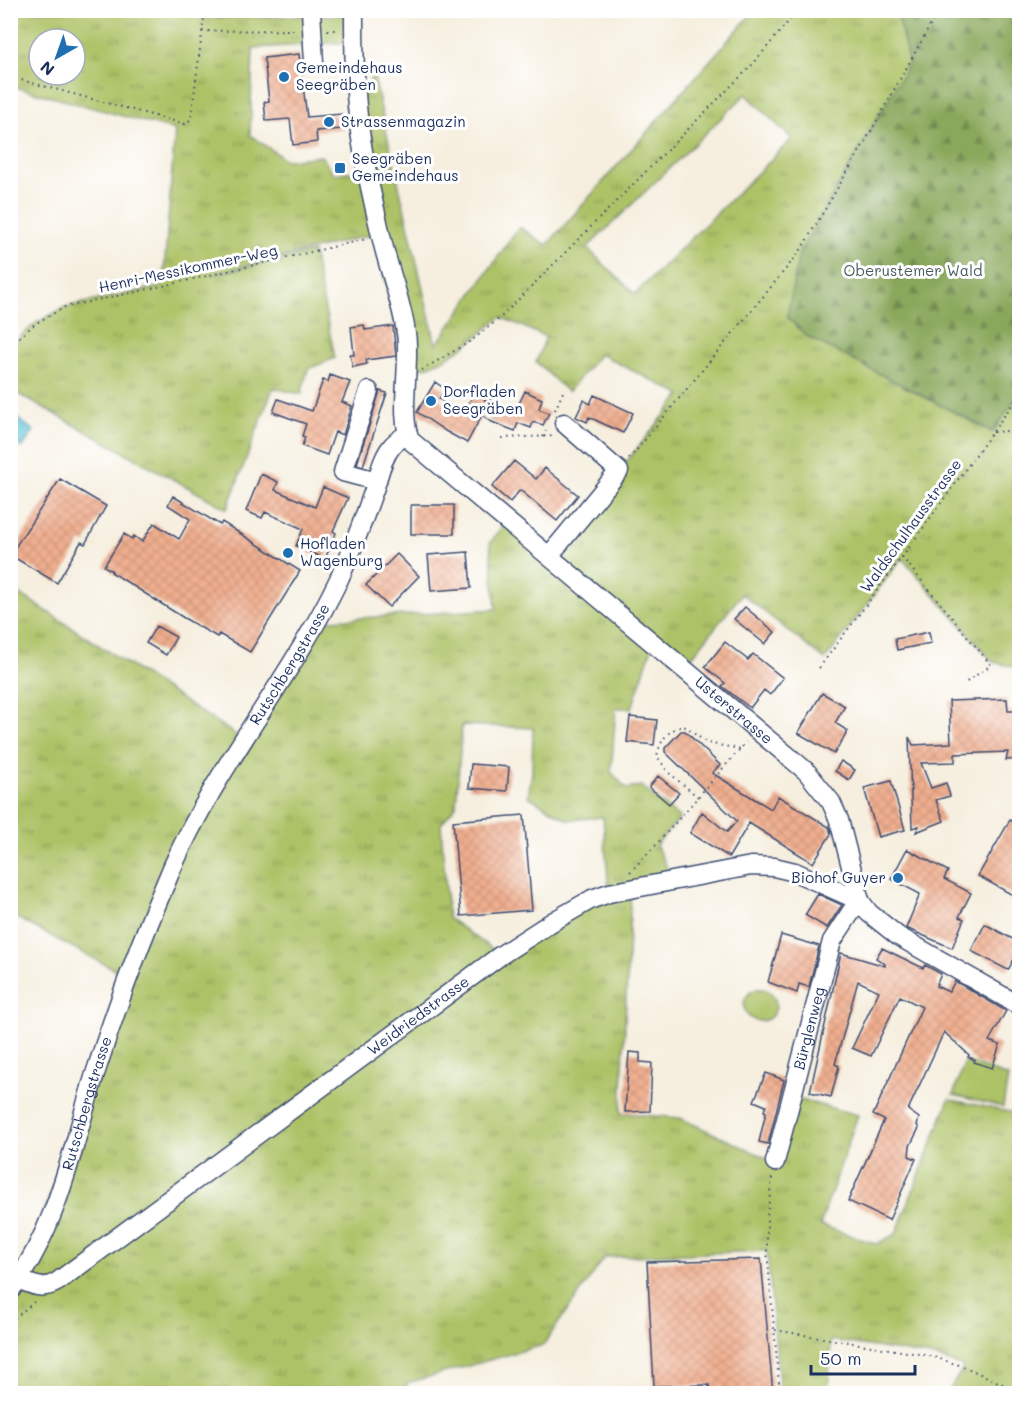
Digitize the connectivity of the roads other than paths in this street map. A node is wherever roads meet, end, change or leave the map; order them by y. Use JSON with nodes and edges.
{"nodes":[{"id":1,"x":311,"y":10,"type":"edge"},
{"id":2,"x":354,"y":10,"type":"edge"},
{"id":3,"x":314,"y":63,"type":"dead end"},
{"id":4,"x":369,"y":392,"type":"dead end"},
{"id":5,"x":559,"y":430,"type":"road end"},
{"id":6,"x":407,"y":434,"type":"junction"},
{"id":7,"x":377,"y":482,"type":"junction"},
{"id":8,"x":549,"y":556,"type":"junction"},
{"id":9,"x":860,"y":901,"type":"junction"},
{"id":10,"x":1020,"y":1006,"type":"edge"},
{"id":11,"x":775,"y":1162,"type":"road end"},
{"id":12,"x":15,"y":1285,"type":"edge"}],
"edges":[{"from":1,"to":3,"type":"street"},
{"from":2,"to":6,"type":"street"},
{"from":4,"to":7,"type":"street"},
{"from":5,"to":8,"type":"street"},
{"from":6,"to":7,"type":"street","name":"Rutschbergstrasse"},
{"from":6,"to":8,"type":"street","name":"Usterstrasse"},
{"from":7,"to":12,"type":"street","name":"Rutschbergstrasse"},
{"from":8,"to":9,"type":"street","name":"Usterstrasse"},
{"from":9,"to":10,"type":"street","name":"Usterstrasse"},
{"from":9,"to":11,"type":"street","name":"Bürglenweg"},
{"from":9,"to":12,"type":"street","name":"Weidriedstrasse"}]}
